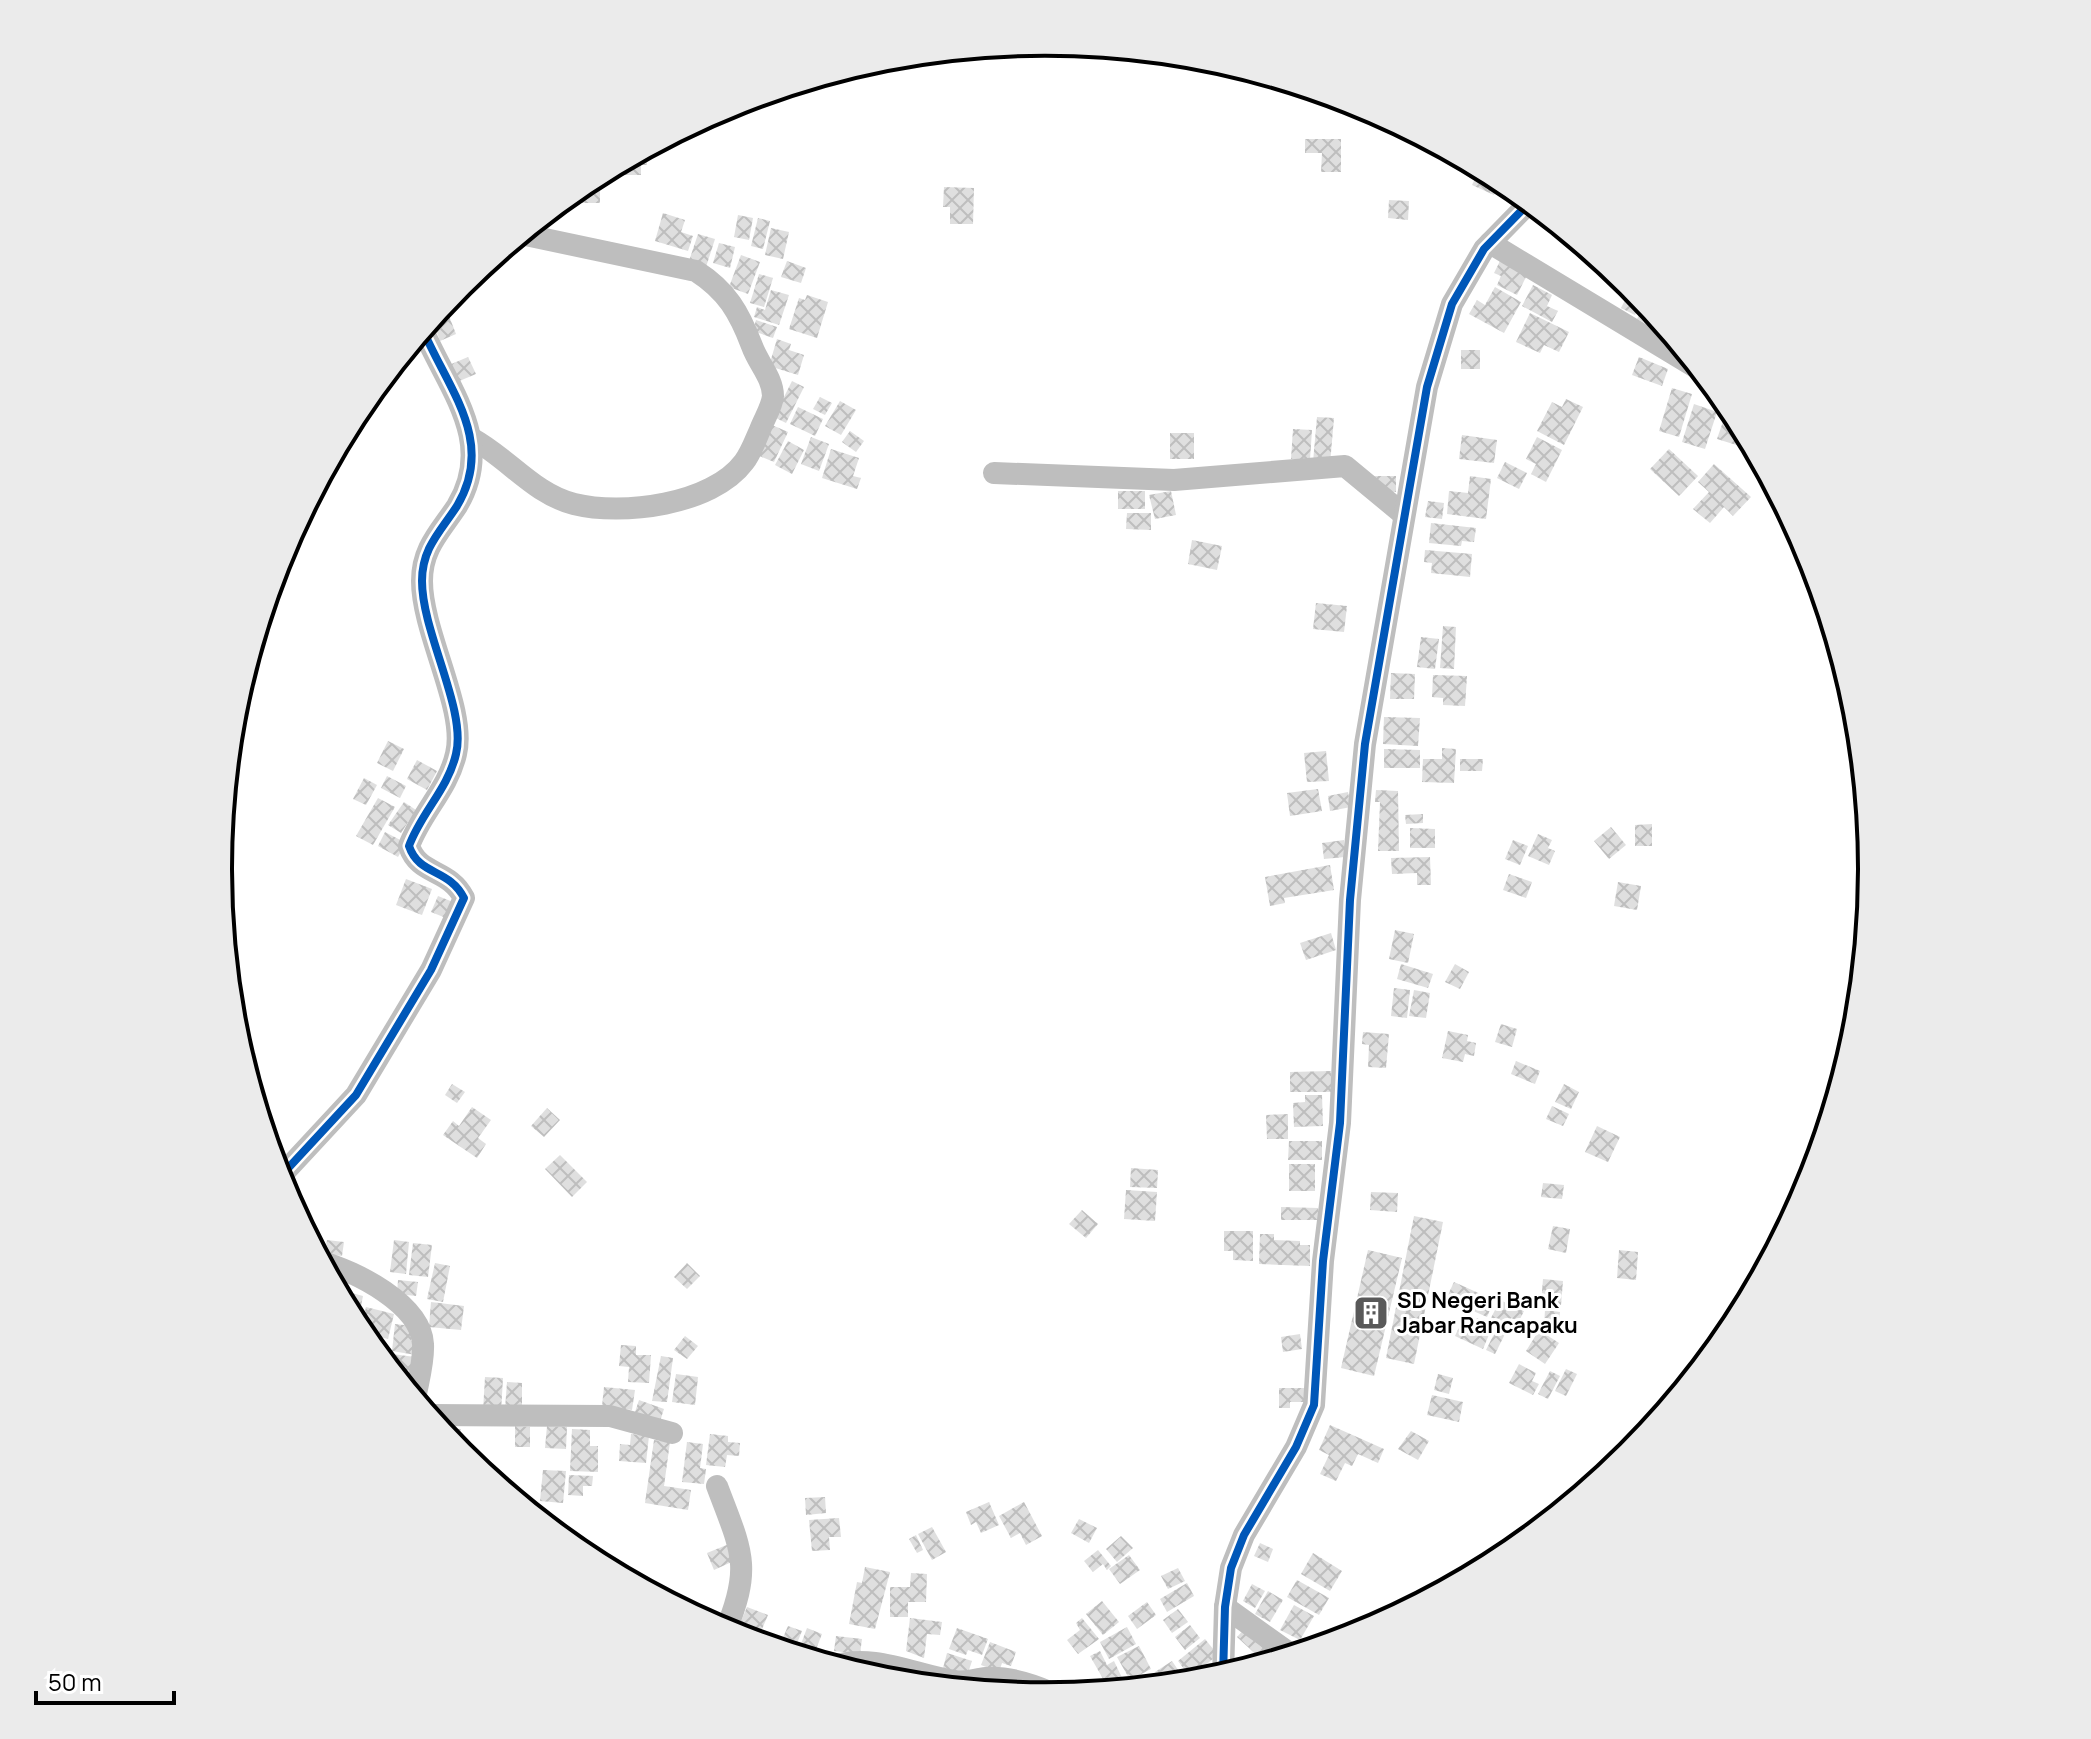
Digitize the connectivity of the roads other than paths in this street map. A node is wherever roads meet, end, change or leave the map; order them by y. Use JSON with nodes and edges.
{"nodes":[{"id":1,"x":1522,"y":210,"type":"edge"},
{"id":2,"x":534,"y":237,"type":"edge"},
{"id":3,"x":1490,"y":243,"type":"junction"},
{"id":4,"x":428,"y":340,"type":"edge"},
{"id":5,"x":1675,"y":355,"type":"edge"},
{"id":6,"x":473,"y":439,"type":"junction"},
{"id":7,"x":994,"y":473,"type":"dead end"},
{"id":8,"x":1403,"y":514,"type":"junction"},
{"id":9,"x":289,"y":1167,"type":"edge"},
{"id":10,"x":336,"y":1267,"type":"edge"},
{"id":11,"x":417,"y":1385,"type":"edge"},
{"id":12,"x":442,"y":1415,"type":"edge"},
{"id":13,"x":672,"y":1433,"type":"dead end"},
{"id":14,"x":717,"y":1486,"type":"dead end"},
{"id":15,"x":1225,"y":1607,"type":"junction"},
{"id":16,"x":730,"y":1619,"type":"edge"},
{"id":17,"x":1282,"y":1647,"type":"edge"},
{"id":18,"x":860,"y":1661,"type":"edge"},
{"id":19,"x":1221,"y":1663,"type":"edge"},
{"id":20,"x":916,"y":1672,"type":"edge"},
{"id":21,"x":977,"y":1680,"type":"edge"},
{"id":22,"x":1014,"y":1682,"type":"edge"}],
"edges":[{"from":1,"to":3,"type":"street"},
{"from":2,"to":6,"type":"street"},
{"from":3,"to":5,"type":"street"},
{"from":3,"to":8,"type":"street"},
{"from":4,"to":6,"type":"street"},
{"from":6,"to":9,"type":"street"},
{"from":7,"to":8,"type":"street"},
{"from":8,"to":15,"type":"street"},
{"from":10,"to":11,"type":"street"},
{"from":12,"to":13,"type":"street"},
{"from":14,"to":16,"type":"street"},
{"from":15,"to":17,"type":"street"},
{"from":15,"to":19,"type":"street"},
{"from":18,"to":20,"type":"street"},
{"from":21,"to":22,"type":"street"}]}
